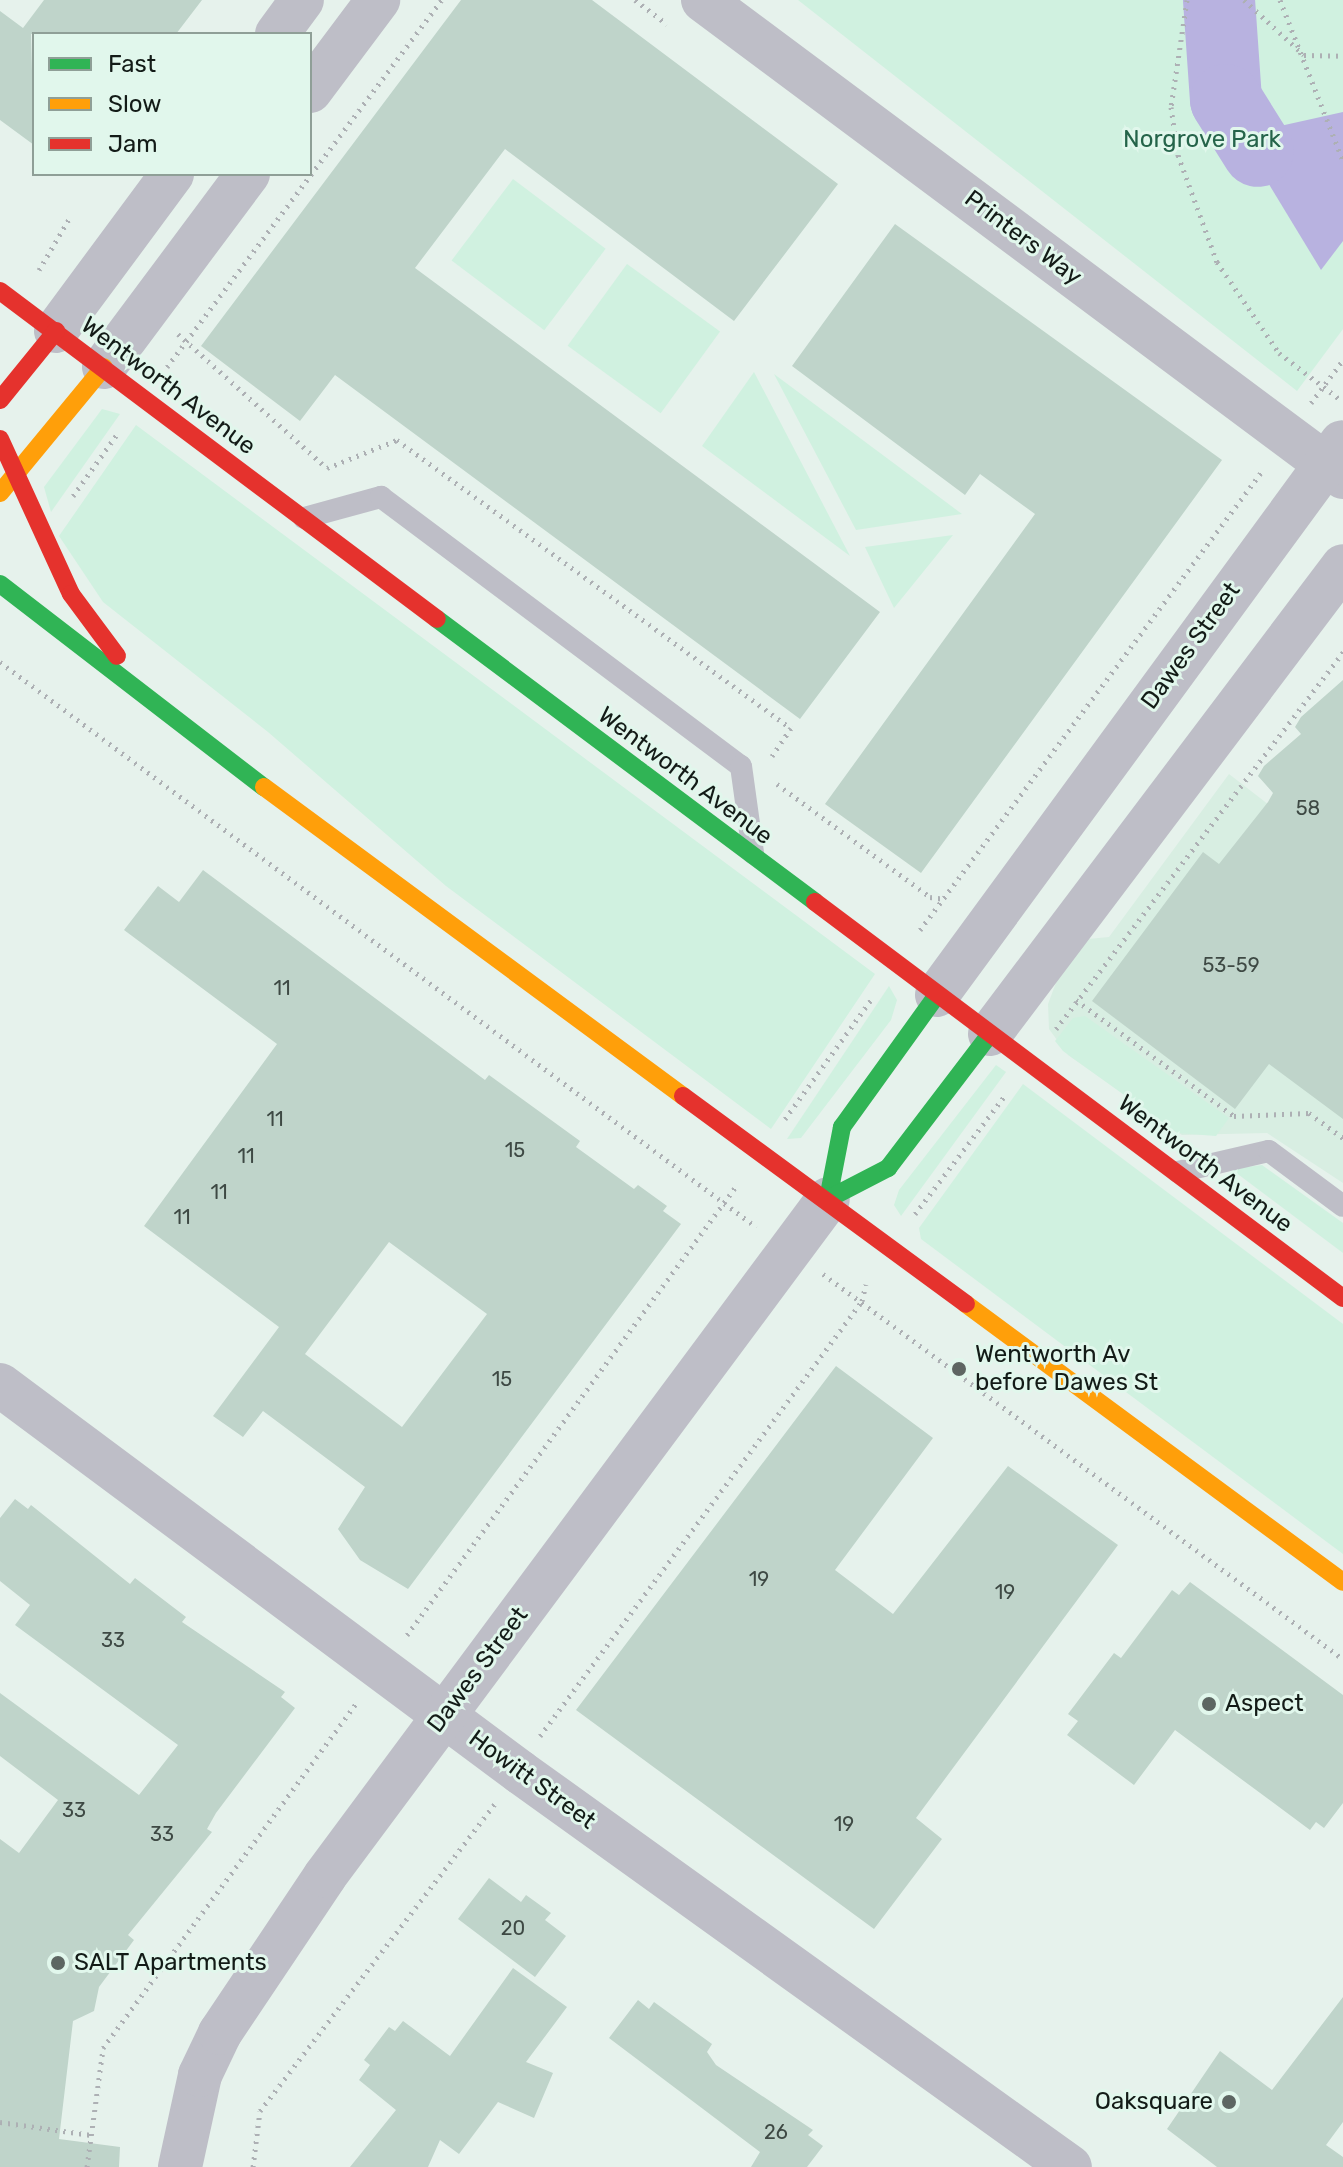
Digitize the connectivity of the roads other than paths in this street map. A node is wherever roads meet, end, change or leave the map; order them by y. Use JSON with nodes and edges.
{"nodes":[{"id":1,"x":302,"y":0,"type":"edge"},
{"id":2,"x":378,"y":0,"type":"edge"},
{"id":3,"x":703,"y":0,"type":"edge"},
{"id":4,"x":278,"y":32,"type":"edge"},
{"id":5,"x":312,"y":88,"type":"edge"},
{"id":6,"x":246,"y":176,"type":"edge"},
{"id":7,"x":163,"y":186,"type":"edge"},
{"id":8,"x":204,"y":232,"type":"junction"},
{"id":9,"x":0,"y":291,"type":"edge"},
{"id":10,"x":56,"y":331,"type":"junction"},
{"id":11,"x":104,"y":367,"type":"junction"},
{"id":12,"x":0,"y":400,"type":"edge"},
{"id":13,"x":0,"y":439,"type":"edge"},
{"id":14,"x":1337,"y":460,"type":"edge"},
{"id":15,"x":15,"y":481,"type":"junction"},
{"id":16,"x":0,"y":493,"type":"edge"},
{"id":17,"x":302,"y":518,"type":"junction"},
{"id":18,"x":1343,"y":566,"type":"edge"},
{"id":19,"x":0,"y":584,"type":"edge"},
{"id":20,"x":155,"y":706,"type":"junction"},
{"id":21,"x":1040,"y":853,"type":"junction"},
{"id":22,"x":753,"y":857,"type":"junction"},
{"id":23,"x":1096,"y":893,"type":"junction"},
{"id":24,"x":937,"y":995,"type":"junction"},
{"id":25,"x":990,"y":1034,"type":"junction"},
{"id":26,"x":1177,"y":1172,"type":"junction"},
{"id":27,"x":828,"y":1199,"type":"junction"},
{"id":28,"x":1343,"y":1206,"type":"edge"},
{"id":29,"x":1343,"y":1298,"type":"edge"},
{"id":30,"x":0,"y":1385,"type":"edge"},
{"id":31,"x":1343,"y":1582,"type":"edge"},
{"id":32,"x":445,"y":1715,"type":"junction"},
{"id":33,"x":180,"y":2167,"type":"edge"},
{"id":34,"x":1070,"y":2167,"type":"edge"}],
"edges":[{"from":1,"to":4,"type":"street"},
{"from":2,"to":5,"type":"street"},
{"from":3,"to":14,"type":"street","name":"Printers Way"},
{"from":6,"to":8,"type":"street"},
{"from":7,"to":8,"type":"street"},
{"from":7,"to":10,"type":"street"},
{"from":8,"to":11,"type":"street"},
{"from":9,"to":10,"type":"main road","name":"Wentworth Avenue"},
{"from":10,"to":11,"type":"main road","name":"Wentworth Avenue"},
{"from":10,"to":12,"type":"main road"},
{"from":11,"to":15,"type":"main road"},
{"from":11,"to":17,"type":"main road","name":"Wentworth Avenue"},
{"from":13,"to":15,"type":"main road"},
{"from":14,"to":21,"type":"street","name":"Dawes Street"},
{"from":15,"to":16,"type":"main road"},
{"from":15,"to":20,"type":"main road"},
{"from":17,"to":22,"type":"main road","name":"Wentworth Avenue"},
{"from":17,"to":22,"type":"lane"},
{"from":18,"to":23,"type":"street"},
{"from":19,"to":20,"type":"main road"},
{"from":20,"to":27,"type":"main road"},
{"from":21,"to":23,"type":"street"},
{"from":21,"to":24,"type":"street","name":"Dawes Street"},
{"from":22,"to":24,"type":"main road","name":"Wentworth Avenue"},
{"from":23,"to":25,"type":"street"},
{"from":24,"to":25,"type":"main road","name":"Wentworth Avenue"},
{"from":24,"to":27,"type":"main road"},
{"from":25,"to":26,"type":"main road","name":"Wentworth Avenue"},
{"from":25,"to":27,"type":"main road"},
{"from":26,"to":28,"type":"lane"},
{"from":26,"to":29,"type":"main road","name":"Wentworth Avenue"},
{"from":27,"to":31,"type":"main road"},
{"from":27,"to":32,"type":"street","name":"Dawes Street"},
{"from":30,"to":32,"type":"street","name":"Howitt Street"},
{"from":32,"to":33,"type":"street","name":"Dawes Street"},
{"from":32,"to":34,"type":"street","name":"Howitt Street"}]}
